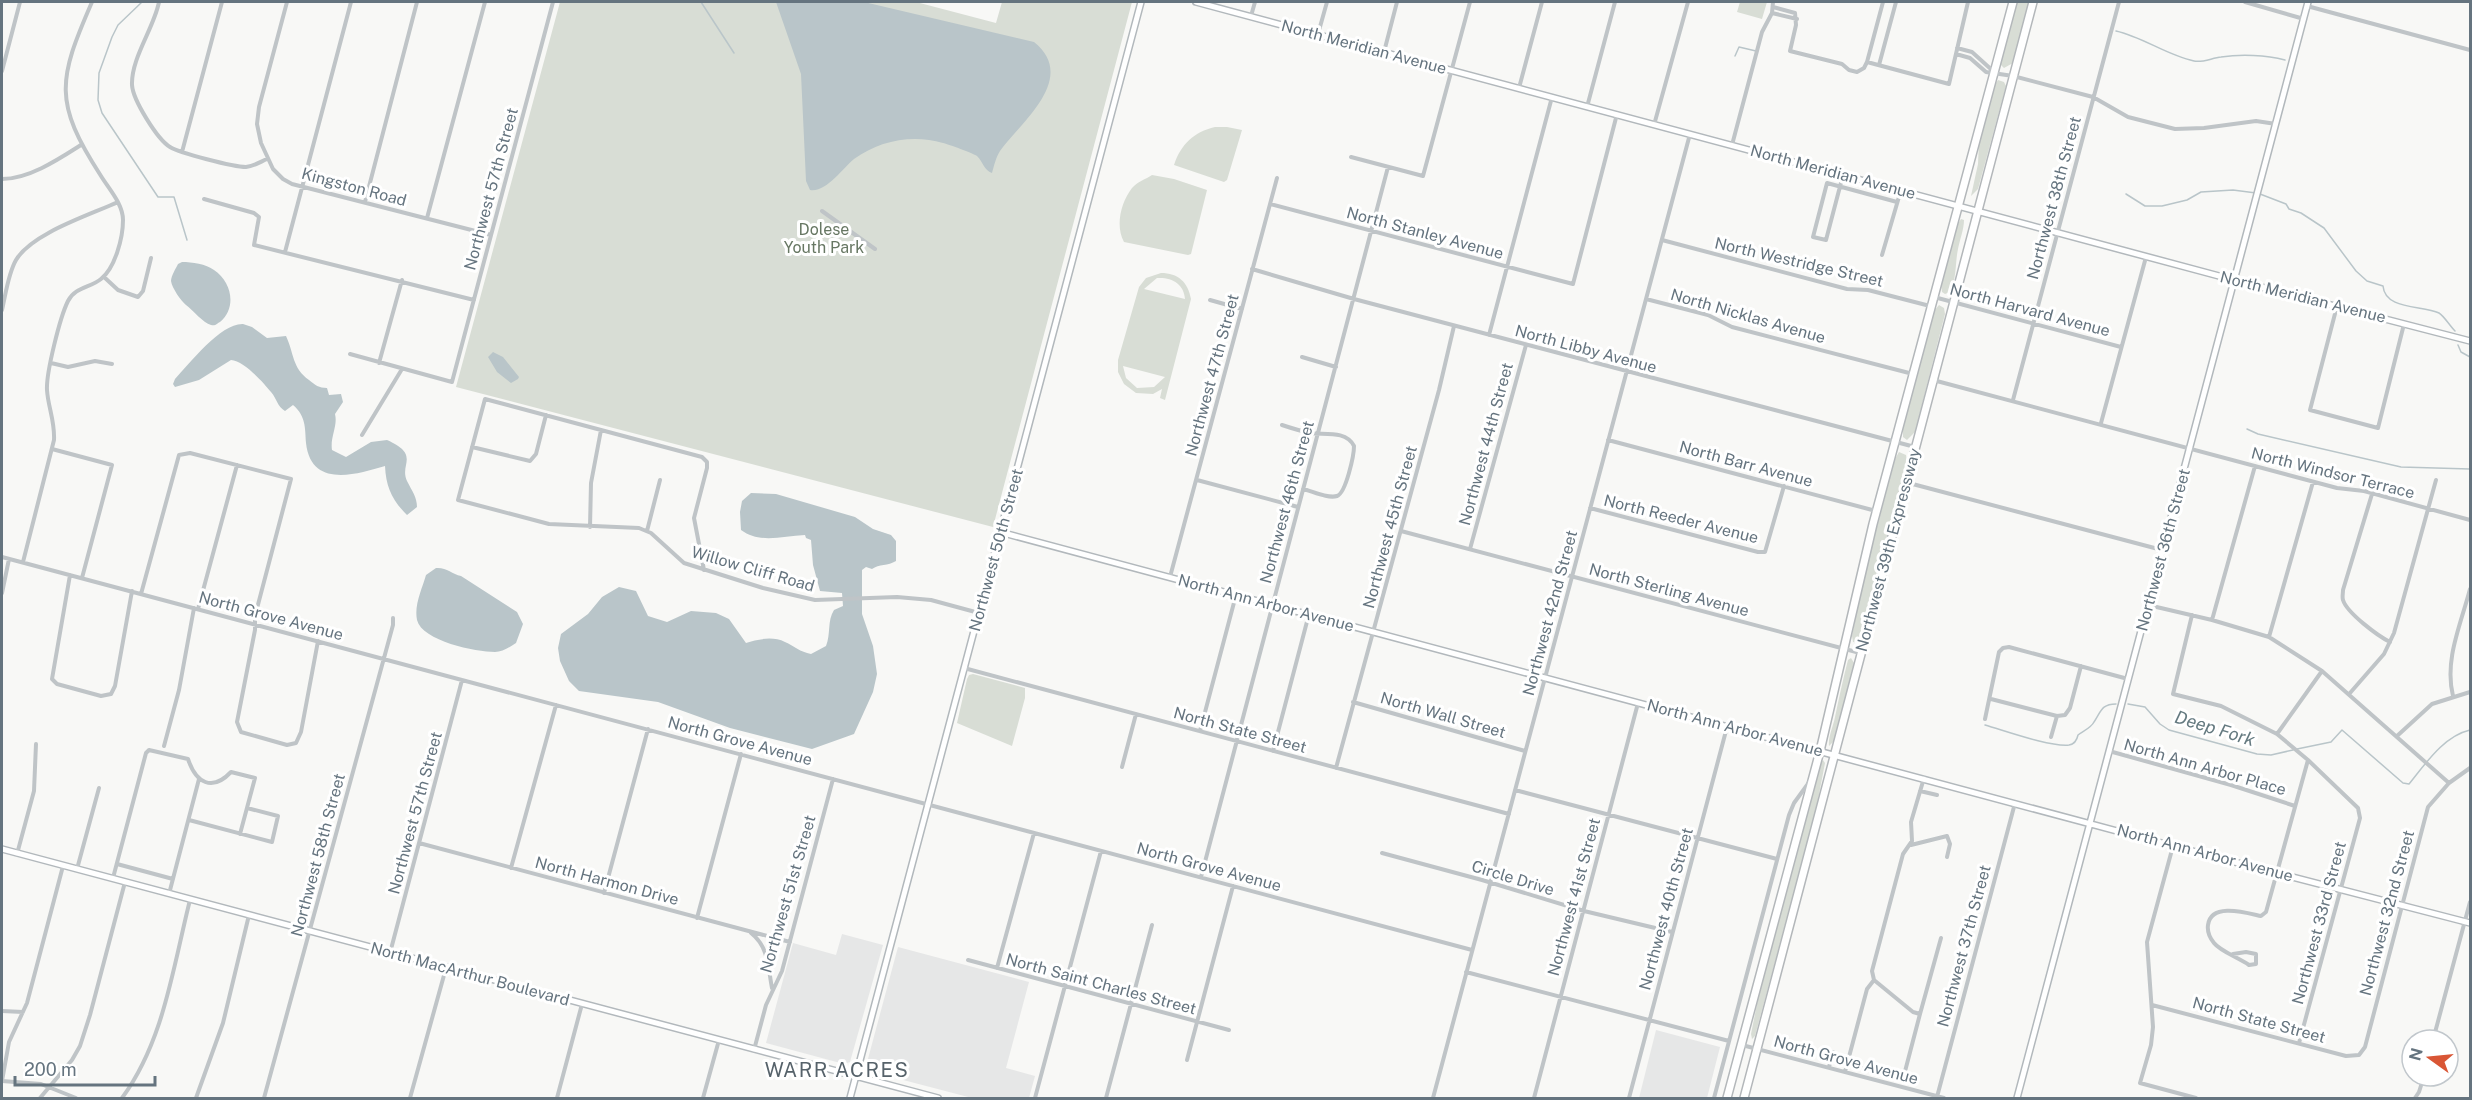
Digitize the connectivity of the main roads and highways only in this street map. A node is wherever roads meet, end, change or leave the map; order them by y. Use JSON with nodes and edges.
{"nodes":[{"id":1,"x":1141,"y":2,"type":"edge"},
{"id":2,"x":1196,"y":2,"type":"edge"},
{"id":3,"x":2013,"y":2,"type":"edge"},
{"id":4,"x":2033,"y":2,"type":"edge"},
{"id":5,"x":2308,"y":4,"type":"edge"},
{"id":6,"x":1958,"y":205,"type":"junction"},
{"id":7,"x":1977,"y":210,"type":"junction"},
{"id":8,"x":2234,"y":280,"type":"junction"},
{"id":9,"x":2470,"y":341,"type":"edge"},
{"id":10,"x":1000,"y":532,"type":"junction"},
{"id":11,"x":1820,"y":751,"type":"junction"},
{"id":12,"x":1835,"y":755,"type":"junction"},
{"id":13,"x":2090,"y":822,"type":"junction"},
{"id":14,"x":2,"y":849,"type":"edge"},
{"id":15,"x":2468,"y":922,"type":"edge"},
{"id":16,"x":856,"y":1076,"type":"junction"},
{"id":17,"x":850,"y":1098,"type":"edge"},
{"id":18,"x":938,"y":1098,"type":"edge"},
{"id":19,"x":1727,"y":1098,"type":"edge"},
{"id":20,"x":1744,"y":1098,"type":"edge"},
{"id":21,"x":2017,"y":1098,"type":"edge"}],
"edges":[{"from":1,"to":10,"type":"main road","name":"Northwest 50th Street"},
{"from":2,"to":6,"type":"main road","name":"North Meridian Avenue"},
{"from":3,"to":6,"type":"highway","name":"Northwest 39th Expressway"},
{"from":4,"to":7,"type":"highway","name":"Northwest 39th Expressway"},
{"from":5,"to":8,"type":"main road","name":"Northwest 36th Street"},
{"from":6,"to":7,"type":"main road","name":"North Meridian Avenue"},
{"from":6,"to":11,"type":"highway","name":"Northwest 39th Expressway"},
{"from":7,"to":8,"type":"main road","name":"North Meridian Avenue"},
{"from":7,"to":12,"type":"highway","name":"Northwest 39th Expressway"},
{"from":8,"to":9,"type":"main road","name":"North Meridian Avenue"},
{"from":8,"to":13,"type":"main road","name":"Northwest 36th Street"},
{"from":10,"to":11,"type":"main road","name":"North Ann Arbor Avenue"},
{"from":10,"to":16,"type":"main road","name":"Northwest 50th Street"},
{"from":11,"to":12,"type":"main road","name":"North Ann Arbor Avenue"},
{"from":11,"to":19,"type":"highway","name":"Northwest 39th Expressway"},
{"from":12,"to":13,"type":"main road","name":"North Ann Arbor Avenue"},
{"from":12,"to":20,"type":"highway","name":"Northwest 39th Expressway"},
{"from":13,"to":15,"type":"main road","name":"North Ann Arbor Avenue"},
{"from":13,"to":21,"type":"main road","name":"Northwest 36th Street"},
{"from":14,"to":16,"type":"main road","name":"North MacArthur Boulevard"},
{"from":16,"to":17,"type":"main road","name":"Northwest 50th Street"},
{"from":16,"to":18,"type":"main road","name":"North MacArthur Boulevard"}]}
